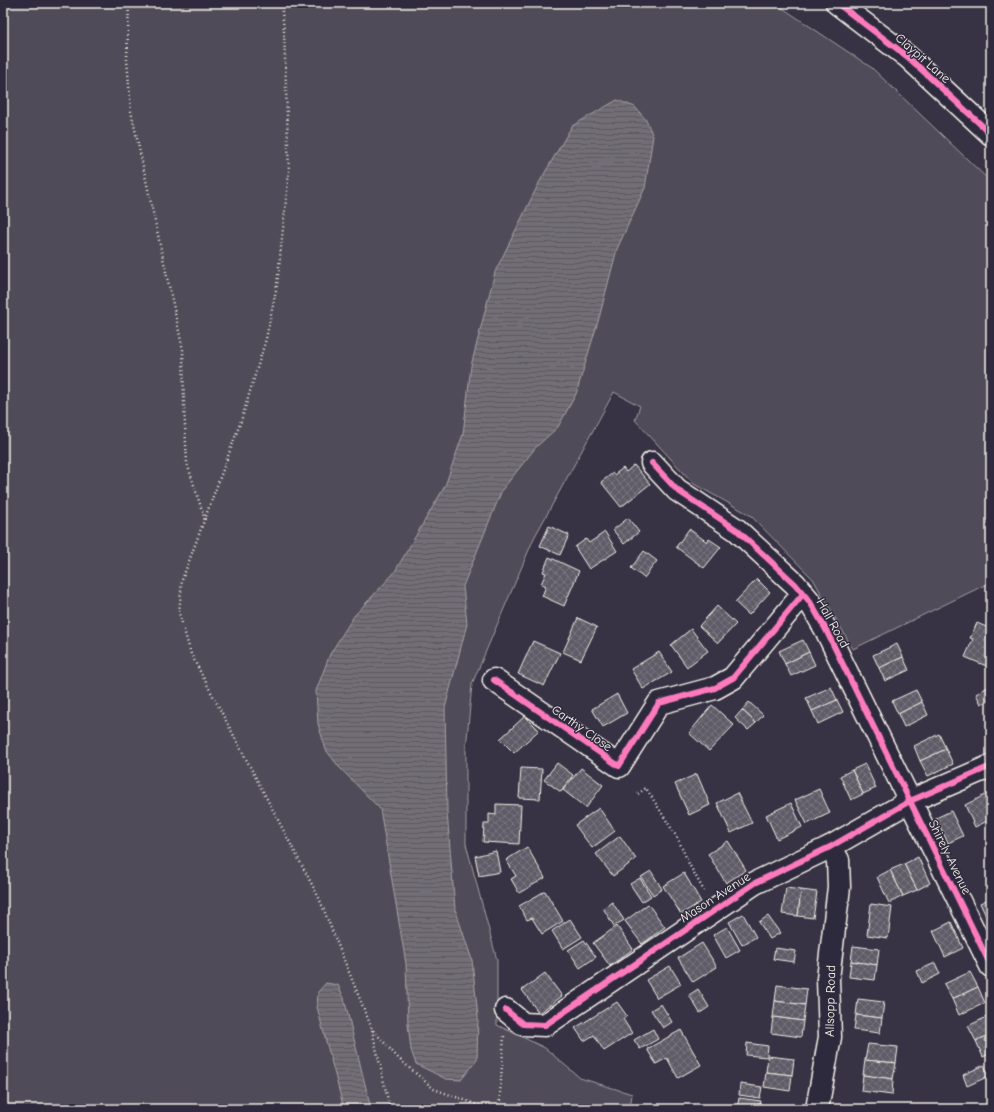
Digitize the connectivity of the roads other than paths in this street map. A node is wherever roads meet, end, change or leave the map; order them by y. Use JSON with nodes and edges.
{"nodes":[{"id":1,"x":837,"y":3,"type":"edge"},
{"id":2,"x":991,"y":134,"type":"edge"},
{"id":3,"x":652,"y":463,"type":"dead end"},
{"id":4,"x":803,"y":594,"type":"junction"},
{"id":5,"x":494,"y":680,"type":"dead end"},
{"id":6,"x":991,"y":766,"type":"edge"},
{"id":7,"x":910,"y":801,"type":"junction"},
{"id":8,"x":830,"y":847,"type":"junction"},
{"id":9,"x":991,"y":966,"type":"edge"},
{"id":10,"x":506,"y":1010,"type":"road end"},
{"id":11,"x":817,"y":1109,"type":"edge"}],
"edges":[{"from":1,"to":2,"type":"street","name":"Claypit Lane"},
{"from":3,"to":4,"type":"street","name":"Hall Road"},
{"from":4,"to":5,"type":"street","name":"Carthy Close"},
{"from":4,"to":7,"type":"street","name":"Hall Road"},
{"from":6,"to":7,"type":"street","name":"Mason Avenue"},
{"from":7,"to":8,"type":"street","name":"Mason Avenue"},
{"from":7,"to":9,"type":"street","name":"Shirely Avenue"},
{"from":8,"to":10,"type":"street","name":"Mason Avenue"},
{"from":8,"to":11,"type":"street","name":"Allsopp Road"}]}
